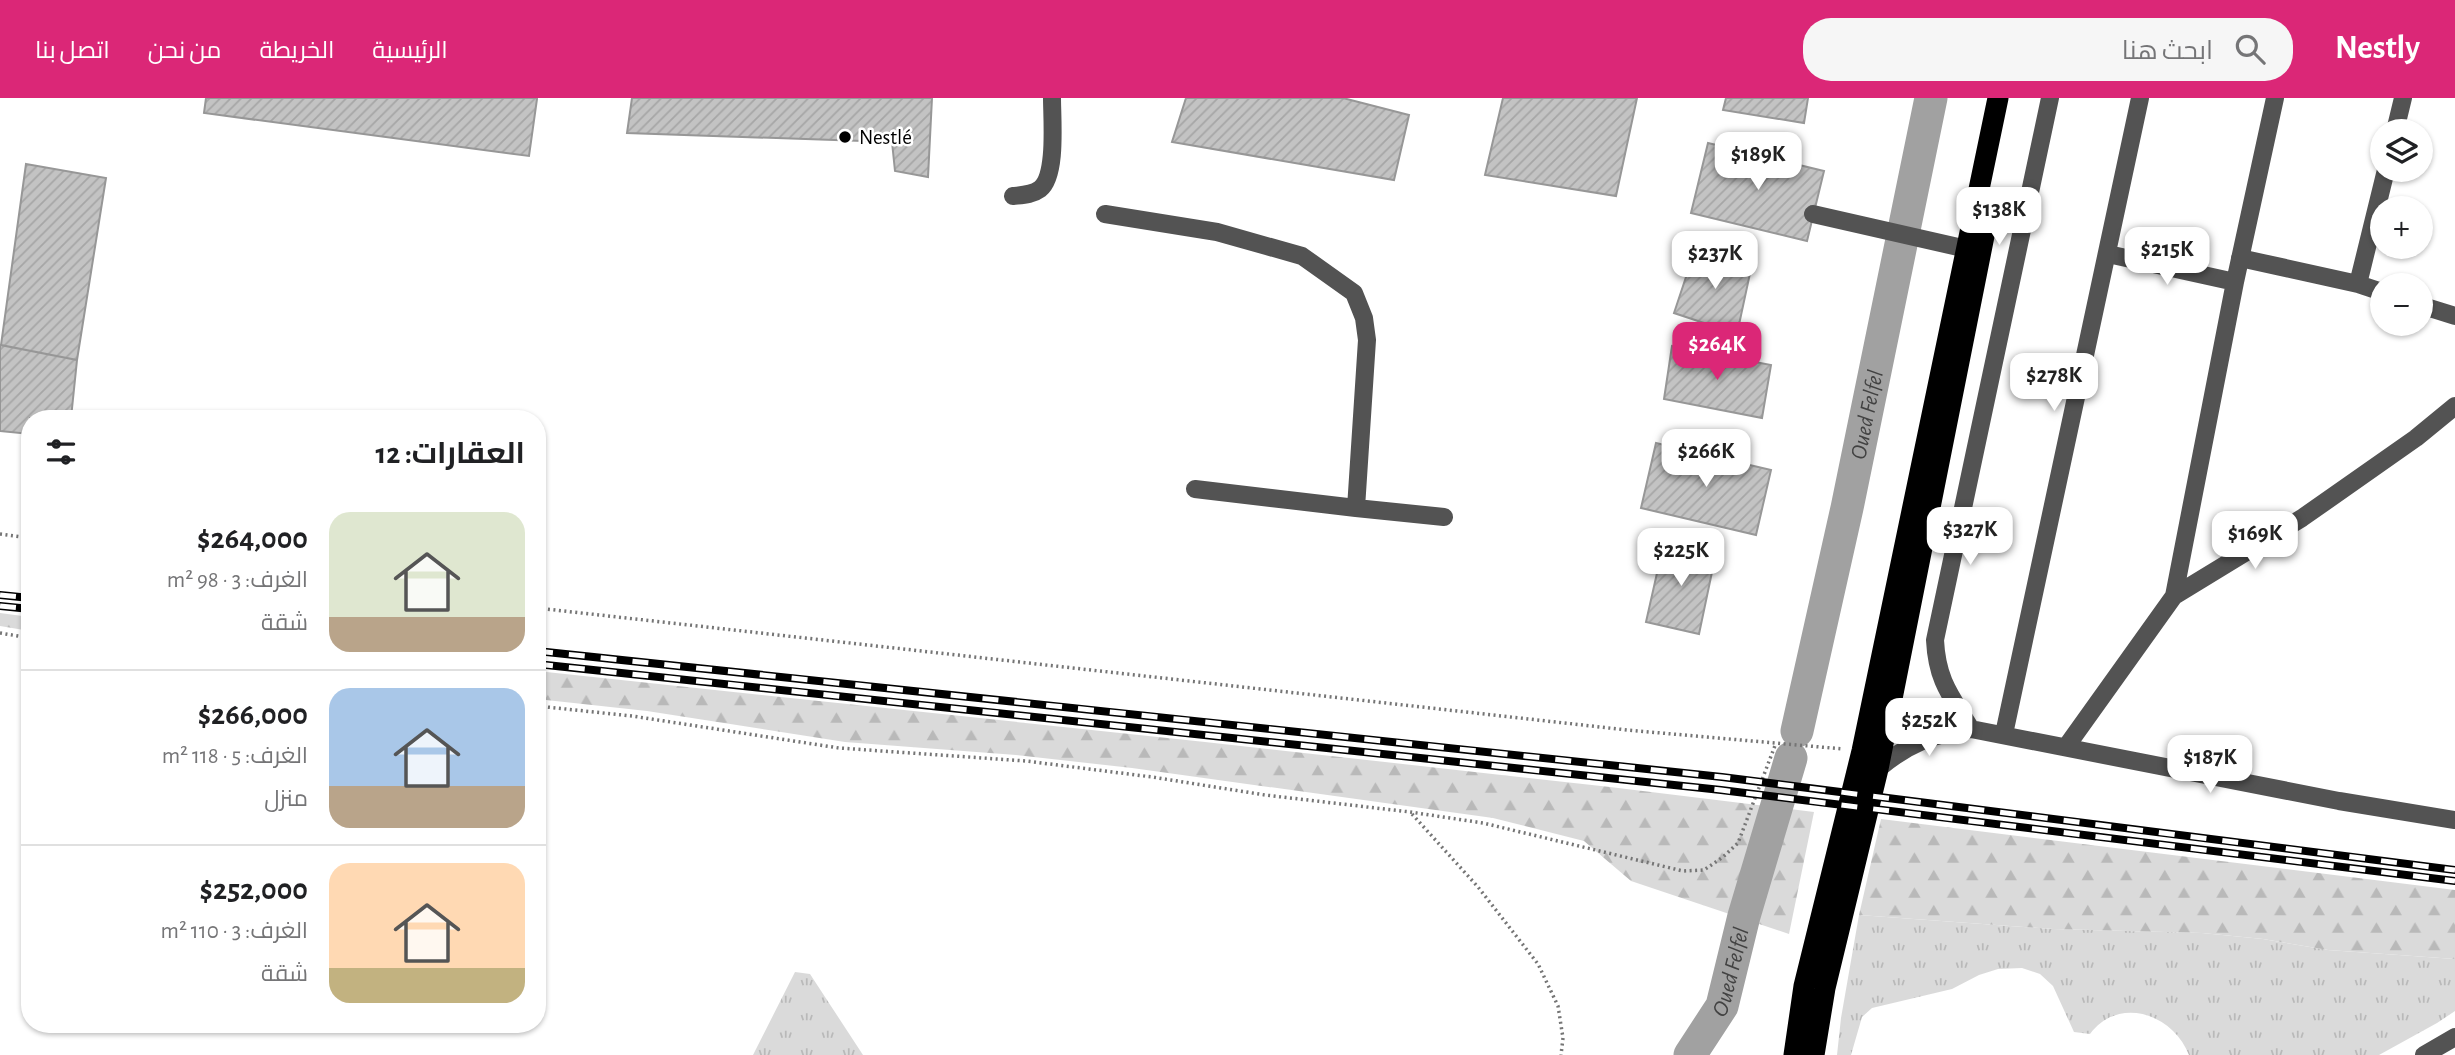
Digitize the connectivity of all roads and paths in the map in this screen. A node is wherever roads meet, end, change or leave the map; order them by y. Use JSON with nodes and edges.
{"nodes":[{"id":1,"x":1052,"y":98,"type":"edge"},
{"id":2,"x":1998,"y":98,"type":"edge"},
{"id":3,"x":2012,"y":98,"type":"edge"},
{"id":4,"x":2050,"y":98,"type":"edge"},
{"id":5,"x":2140,"y":98,"type":"edge"},
{"id":6,"x":2275,"y":98,"type":"edge"},
{"id":7,"x":2403,"y":98,"type":"edge"},
{"id":8,"x":2398,"y":119,"type":"edge"},
{"id":9,"x":2383,"y":182,"type":"edge"},
{"id":10,"x":1013,"y":196,"type":"dead end"},
{"id":11,"x":1105,"y":214,"type":"dead end"},
{"id":12,"x":1813,"y":214,"type":"dead end"},
{"id":13,"x":1967,"y":250,"type":"junction"},
{"id":14,"x":2108,"y":254,"type":"junction"},
{"id":15,"x":2240,"y":258,"type":"junction"},
{"id":16,"x":2235,"y":282,"type":"junction"},
{"id":17,"x":2358,"y":284,"type":"junction"},
{"id":18,"x":2370,"y":288,"type":"edge"},
{"id":19,"x":2433,"y":309,"type":"edge"},
{"id":20,"x":2455,"y":316,"type":"edge"},
{"id":21,"x":2455,"y":407,"type":"edge"},
{"id":22,"x":1195,"y":489,"type":"dead end"},
{"id":23,"x":1356,"y":508,"type":"junction"},
{"id":24,"x":1444,"y":517,"type":"dead end"},
{"id":25,"x":0,"y":534,"type":"edge"},
{"id":26,"x":21,"y":537,"type":"edge"},
{"id":27,"x":2174,"y":596,"type":"junction"},
{"id":28,"x":546,"y":609,"type":"edge"},
{"id":29,"x":0,"y":633,"type":"edge"},
{"id":30,"x":21,"y":636,"type":"edge"},
{"id":31,"x":546,"y":707,"type":"edge"},
{"id":32,"x":1971,"y":729,"type":"junction"},
{"id":33,"x":2004,"y":734,"type":"junction"},
{"id":34,"x":1776,"y":743,"type":"junction"},
{"id":35,"x":2066,"y":747,"type":"junction"},
{"id":36,"x":1862,"y":751,"type":"junction"},
{"id":37,"x":1878,"y":769,"type":"junction"},
{"id":38,"x":1410,"y":812,"type":"junction"},
{"id":39,"x":2455,"y":820,"type":"edge"},
{"id":40,"x":2455,"y":1037,"type":"edge"},
{"id":41,"x":1562,"y":1055,"type":"edge"},
{"id":42,"x":1794,"y":1055,"type":"edge"},
{"id":43,"x":1814,"y":1055,"type":"edge"},
{"id":44,"x":2424,"y":1055,"type":"edge"}],
"edges":[{"from":1,"to":10,"type":"street"},
{"from":2,"to":13,"type":"highway"},
{"from":3,"to":37,"type":"highway"},
{"from":4,"to":32,"type":"street"},
{"from":5,"to":14,"type":"street"},
{"from":6,"to":15,"type":"street"},
{"from":7,"to":8,"type":"street"},
{"from":9,"to":17,"type":"street"},
{"from":11,"to":23,"type":"street"},
{"from":12,"to":13,"type":"street"},
{"from":13,"to":36,"type":"highway"},
{"from":14,"to":16,"type":"street"},
{"from":14,"to":33,"type":"street"},
{"from":15,"to":16,"type":"street"},
{"from":15,"to":17,"type":"street"},
{"from":16,"to":27,"type":"street"},
{"from":17,"to":18,"type":"street"},
{"from":19,"to":20,"type":"street"},
{"from":21,"to":27,"type":"street"},
{"from":22,"to":23,"type":"street"},
{"from":23,"to":24,"type":"street"},
{"from":25,"to":26,"type":"path"},
{"from":27,"to":35,"type":"street"},
{"from":28,"to":34,"type":"path"},
{"from":29,"to":30,"type":"path"},
{"from":31,"to":38,"type":"path"},
{"from":32,"to":33,"type":"street"},
{"from":32,"to":37,"type":"street"},
{"from":33,"to":35,"type":"street"},
{"from":34,"to":36,"type":"path"},
{"from":34,"to":38,"type":"path"},
{"from":35,"to":39,"type":"street"},
{"from":36,"to":42,"type":"highway"},
{"from":37,"to":43,"type":"highway"},
{"from":38,"to":41,"type":"path"},
{"from":40,"to":44,"type":"street"}]}
